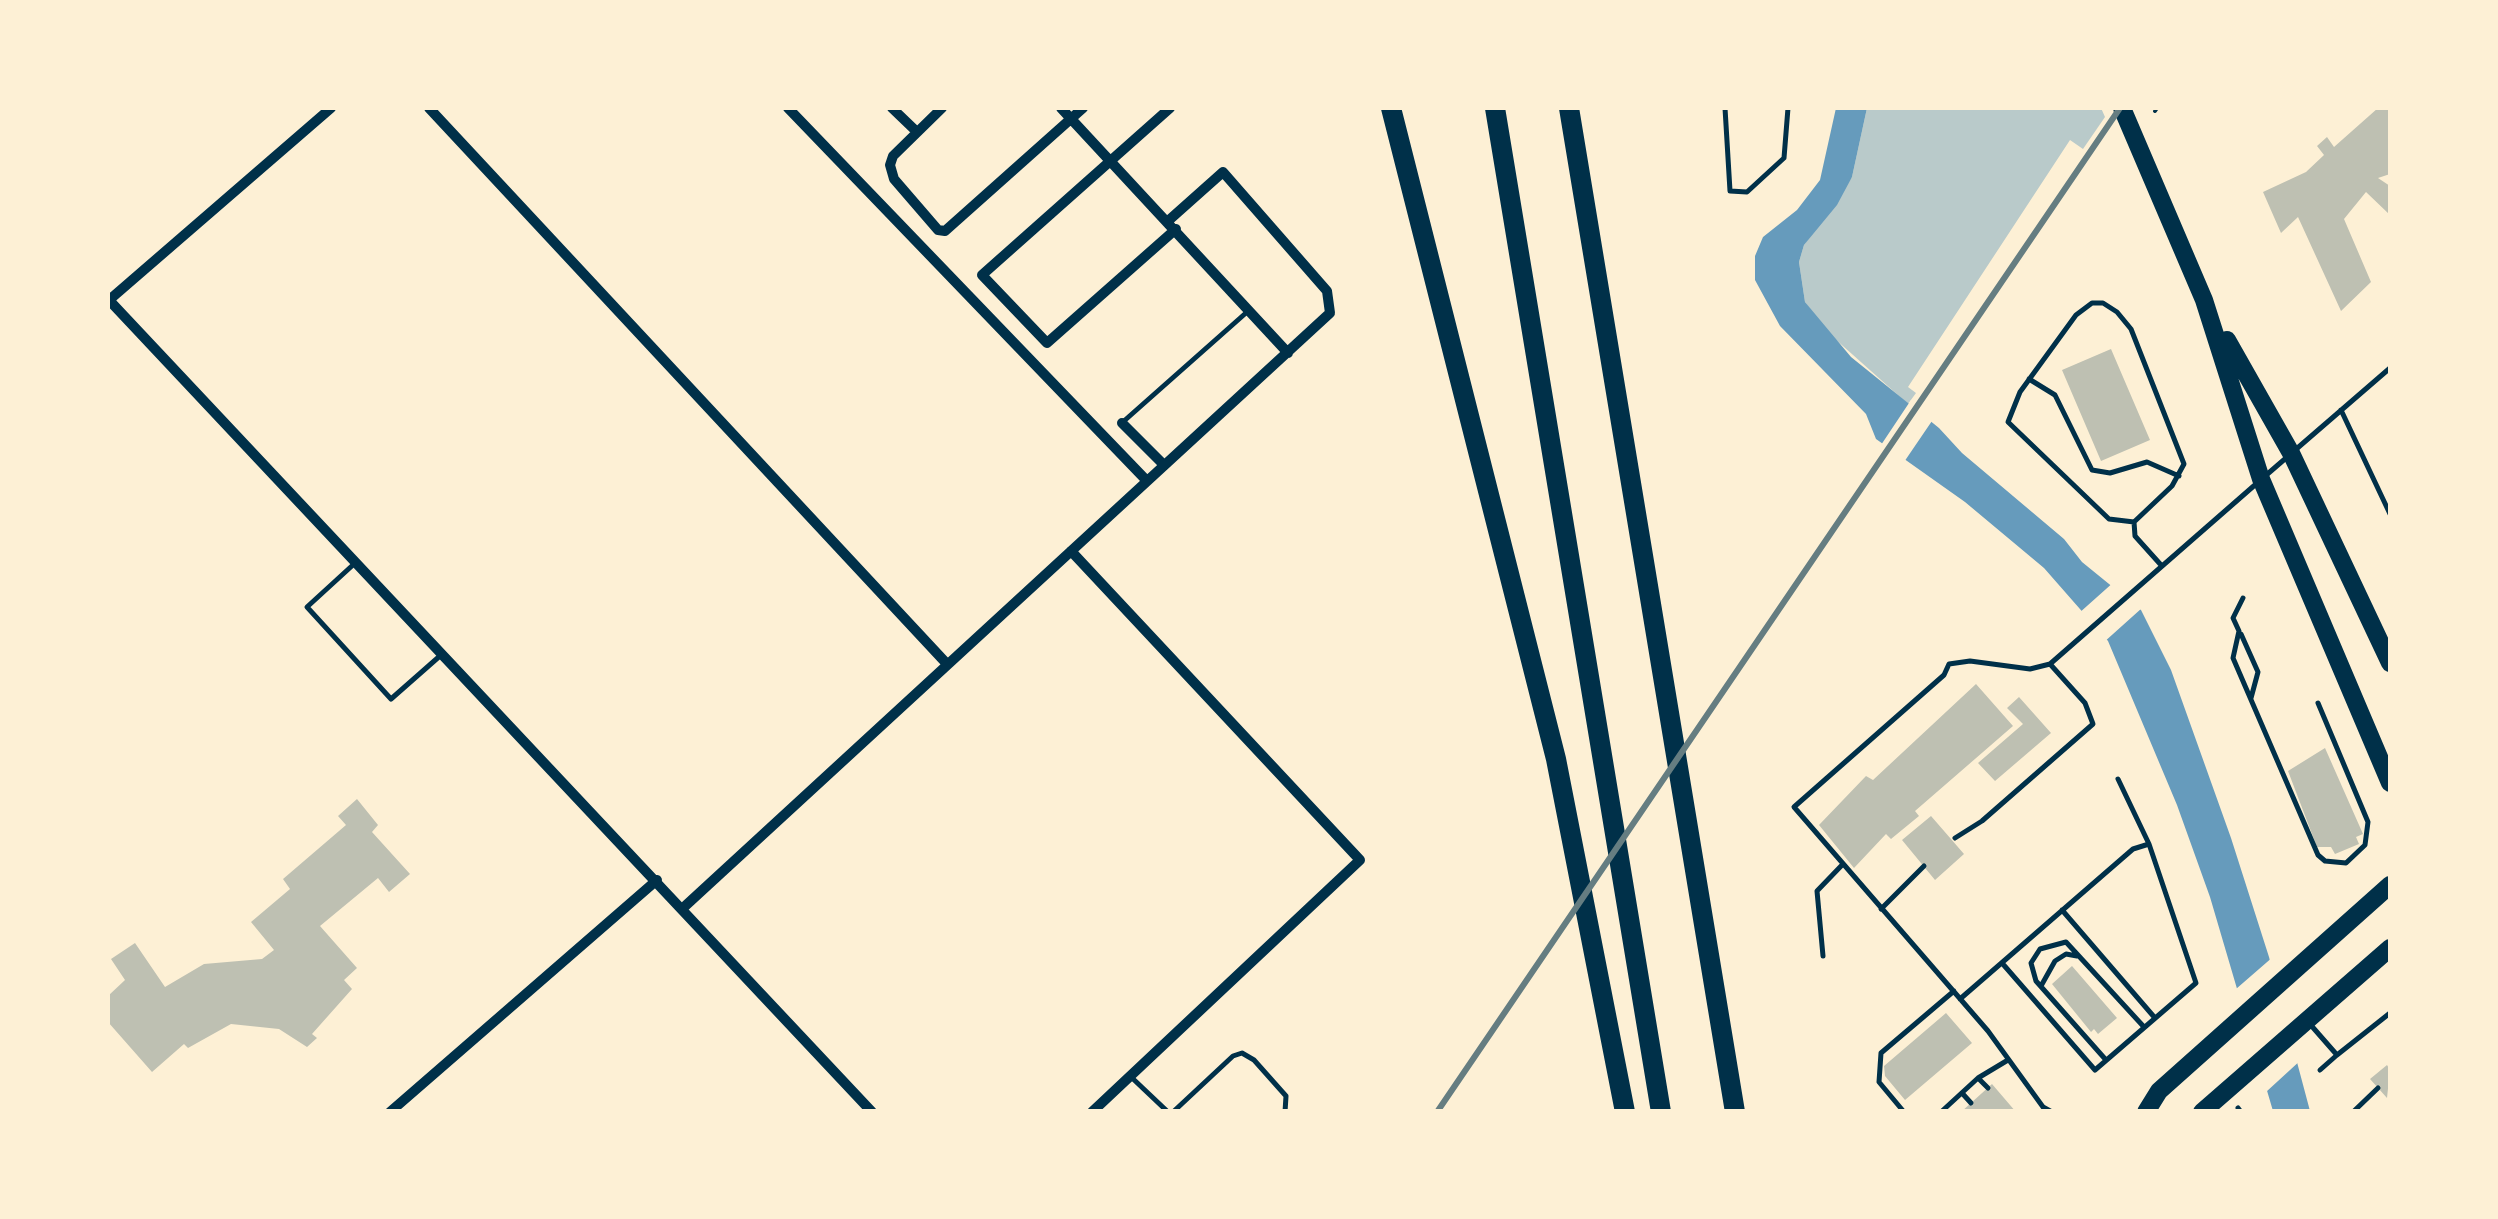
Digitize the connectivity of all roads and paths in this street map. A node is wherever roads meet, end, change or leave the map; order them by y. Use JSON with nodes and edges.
{"nodes":[{"id":1,"x":331,"y":108,"type":"edge"},
{"id":2,"x":429,"y":108,"type":"edge"},
{"id":3,"x":788,"y":108,"type":"edge"},
{"id":4,"x":892,"y":108,"type":"edge"},
{"id":5,"x":942,"y":108,"type":"edge"},
{"id":6,"x":1062,"y":108,"type":"edge"},
{"id":7,"x":1082,"y":108,"type":"edge"},
{"id":8,"x":1170,"y":108,"type":"edge"},
{"id":9,"x":1391,"y":108,"type":"edge"},
{"id":10,"x":1495,"y":108,"type":"edge"},
{"id":11,"x":1568,"y":108,"type":"edge"},
{"id":12,"x":1725,"y":108,"type":"edge"},
{"id":13,"x":1788,"y":108,"type":"edge"},
{"id":14,"x":2122,"y":108,"type":"edge"},
{"id":15,"x":1072,"y":118,"type":"junction"},
{"id":16,"x":916,"y":132,"type":"junction"},
{"id":17,"x":1112,"y":160,"type":"junction"},
{"id":18,"x":1172,"y":225,"type":"junction"},
{"id":19,"x":108,"y":300,"type":"edge"},
{"id":20,"x":2204,"y":300,"type":"junction"},
{"id":21,"x":1249,"y":310,"type":"junction"},
{"id":22,"x":1288,"y":352,"type":"junction"},
{"id":23,"x":2390,"y":368,"type":"edge"},
{"id":24,"x":2029,"y":380,"type":"junction"},
{"id":25,"x":2341,"y":410,"type":"junction"},
{"id":26,"x":1122,"y":423,"type":"joint"},
{"id":27,"x":2291,"y":454,"type":"junction"},
{"id":28,"x":1164,"y":466,"type":"junction"},
{"id":29,"x":2179,"y":476,"type":"junction"},
{"id":30,"x":2262,"y":479,"type":"junction"},
{"id":31,"x":1147,"y":481,"type":"junction"},
{"id":32,"x":2390,"y":514,"type":"edge"},
{"id":33,"x":2134,"y":522,"type":"junction"},
{"id":34,"x":1071,"y":551,"type":"junction"},
{"id":35,"x":356,"y":562,"type":"junction"},
{"id":36,"x":2161,"y":565,"type":"junction"},
{"id":37,"x":2244,"y":598,"type":"dead end"},
{"id":38,"x":2240,"y":631,"type":"junction"},
{"id":39,"x":443,"y":654,"type":"junction"},
{"id":40,"x":2390,"y":663,"type":"edge"},
{"id":41,"x":947,"y":664,"type":"junction"},
{"id":42,"x":2050,"y":664,"type":"junction"},
{"id":43,"x":2250,"y":699,"type":"junction"},
{"id":44,"x":2318,"y":703,"type":"dead end"},
{"id":45,"x":2118,"y":779,"type":"dead end"},
{"id":46,"x":2390,"y":783,"type":"edge"},
{"id":47,"x":1956,"y":838,"type":"dead end"},
{"id":48,"x":2149,"y":844,"type":"junction"},
{"id":49,"x":1843,"y":864,"type":"junction"},
{"id":50,"x":1924,"y":866,"type":"dead end"},
{"id":51,"x":656,"y":880,"type":"junction"},
{"id":52,"x":2390,"y":885,"type":"edge"},
{"id":53,"x":683,"y":908,"type":"junction"},
{"id":54,"x":1881,"y":909,"type":"junction"},
{"id":55,"x":2062,"y":910,"type":"junction"},
{"id":56,"x":2390,"y":948,"type":"edge"},
{"id":57,"x":1823,"y":956,"type":"dead end"},
{"id":58,"x":2080,"y":956,"type":"junction"},
{"id":59,"x":2002,"y":963,"type":"junction"},
{"id":60,"x":2041,"y":986,"type":"junction"},
{"id":61,"x":1954,"y":991,"type":"junction"},
{"id":62,"x":1960,"y":999,"type":"junction"},
{"id":63,"x":2390,"y":1012,"type":"edge"},
{"id":64,"x":2155,"y":1018,"type":"junction"},
{"id":65,"x":2304,"y":1024,"type":"junction"},
{"id":66,"x":2144,"y":1028,"type":"junction"},
{"id":67,"x":2337,"y":1055,"type":"junction"},
{"id":68,"x":2008,"y":1060,"type":"junction"},
{"id":69,"x":2106,"y":1060,"type":"junction"},
{"id":70,"x":2320,"y":1070,"type":"dead end"},
{"id":71,"x":1130,"y":1076,"type":"junction"},
{"id":72,"x":1978,"y":1078,"type":"junction"},
{"id":73,"x":1988,"y":1088,"type":"dead end"},
{"id":74,"x":2378,"y":1088,"type":"dead end"},
{"id":75,"x":1962,"y":1093,"type":"junction"},
{"id":76,"x":1971,"y":1103,"type":"dead end"},
{"id":77,"x":2041,"y":1110,"type":"edge"},
{"id":78,"x":1944,"y":1111,"type":"edge"},
{"id":79,"x":390,"y":1112,"type":"edge"},
{"id":80,"x":872,"y":1112,"type":"edge"},
{"id":81,"x":1092,"y":1112,"type":"edge"},
{"id":82,"x":1170,"y":1112,"type":"edge"},
{"id":83,"x":1285,"y":1112,"type":"edge"},
{"id":84,"x":1625,"y":1112,"type":"edge"},
{"id":85,"x":1661,"y":1112,"type":"edge"},
{"id":86,"x":1735,"y":1112,"type":"edge"},
{"id":87,"x":1904,"y":1112,"type":"edge"},
{"id":88,"x":2052,"y":1112,"type":"edge"},
{"id":89,"x":2146,"y":1112,"type":"edge"},
{"id":90,"x":2202,"y":1112,"type":"edge"},
{"id":91,"x":2354,"y":1112,"type":"edge"}],
"edges":[{"from":1,"to":19,"type":"street"},
{"from":2,"to":41,"type":"street"},
{"from":3,"to":31,"type":"street"},
{"from":4,"to":16,"type":"street"},
{"from":5,"to":16,"type":"street"},
{"from":6,"to":15,"type":"street"},
{"from":7,"to":15,"type":"street"},
{"from":8,"to":17,"type":"street"},
{"from":9,"to":84,"type":"highway"},
{"from":10,"to":85,"type":"highway"},
{"from":11,"to":86,"type":"highway"},
{"from":12,"to":13,"type":"lane"},
{"from":14,"to":20,"type":"main road"},
{"from":15,"to":16,"type":"street"},
{"from":15,"to":17,"type":"street"},
{"from":17,"to":18,"type":"street"},
{"from":17,"to":18,"type":"street"},
{"from":18,"to":21,"type":"street"},
{"from":18,"to":22,"type":"street"},
{"from":19,"to":35,"type":"street"},
{"from":20,"to":27,"type":"main road"},
{"from":20,"to":30,"type":"main road"},
{"from":21,"to":22,"type":"street"},
{"from":21,"to":26,"type":"lane"},
{"from":22,"to":28,"type":"street"},
{"from":23,"to":25,"type":"lane"},
{"from":24,"to":29,"type":"lane"},
{"from":24,"to":29,"type":"lane"},
{"from":24,"to":33,"type":"lane"},
{"from":25,"to":27,"type":"lane"},
{"from":25,"to":32,"type":"lane"},
{"from":26,"to":28,"type":"street"},
{"from":27,"to":30,"type":"lane"},
{"from":27,"to":40,"type":"main road"},
{"from":28,"to":31,"type":"street"},
{"from":29,"to":33,"type":"lane"},
{"from":30,"to":36,"type":"lane"},
{"from":30,"to":46,"type":"main road"},
{"from":31,"to":34,"type":"street"},
{"from":33,"to":36,"type":"lane"},
{"from":34,"to":41,"type":"street"},
{"from":34,"to":71,"type":"street"},
{"from":35,"to":39,"type":"street"},
{"from":35,"to":39,"type":"lane"},
{"from":36,"to":42,"type":"lane"},
{"from":37,"to":38,"type":"lane"},
{"from":38,"to":43,"type":"lane"},
{"from":38,"to":43,"type":"lane"},
{"from":39,"to":51,"type":"street"},
{"from":41,"to":53,"type":"street"},
{"from":42,"to":47,"type":"lane"},
{"from":42,"to":49,"type":"lane"},
{"from":43,"to":44,"type":"lane"},
{"from":45,"to":48,"type":"lane"},
{"from":48,"to":55,"type":"lane"},
{"from":48,"to":64,"type":"lane"},
{"from":49,"to":54,"type":"lane"},
{"from":49,"to":57,"type":"lane"},
{"from":50,"to":54,"type":"lane"},
{"from":51,"to":53,"type":"street"},
{"from":51,"to":79,"type":"street"},
{"from":52,"to":89,"type":"main road"},
{"from":53,"to":80,"type":"street"},
{"from":54,"to":61,"type":"lane"},
{"from":55,"to":59,"type":"lane"},
{"from":55,"to":64,"type":"lane"},
{"from":56,"to":65,"type":"main road"},
{"from":58,"to":60,"type":"lane"},
{"from":58,"to":60,"type":"lane"},
{"from":58,"to":66,"type":"lane"},
{"from":59,"to":62,"type":"lane"},
{"from":59,"to":69,"type":"lane"},
{"from":60,"to":69,"type":"lane"},
{"from":61,"to":62,"type":"lane"},
{"from":61,"to":87,"type":"lane"},
{"from":62,"to":68,"type":"lane"},
{"from":63,"to":67,"type":"lane"},
{"from":64,"to":66,"type":"lane"},
{"from":65,"to":67,"type":"lane"},
{"from":65,"to":90,"type":"main road"},
{"from":66,"to":69,"type":"lane"},
{"from":67,"to":70,"type":"lane"},
{"from":68,"to":72,"type":"lane"},
{"from":68,"to":77,"type":"lane"},
{"from":71,"to":81,"type":"street"},
{"from":71,"to":82,"type":"lane"},
{"from":72,"to":73,"type":"lane"},
{"from":72,"to":75,"type":"lane"},
{"from":74,"to":91,"type":"lane"},
{"from":75,"to":76,"type":"lane"},
{"from":75,"to":78,"type":"lane"},
{"from":77,"to":88,"type":"lane"},
{"from":82,"to":83,"type":"lane"}]}
